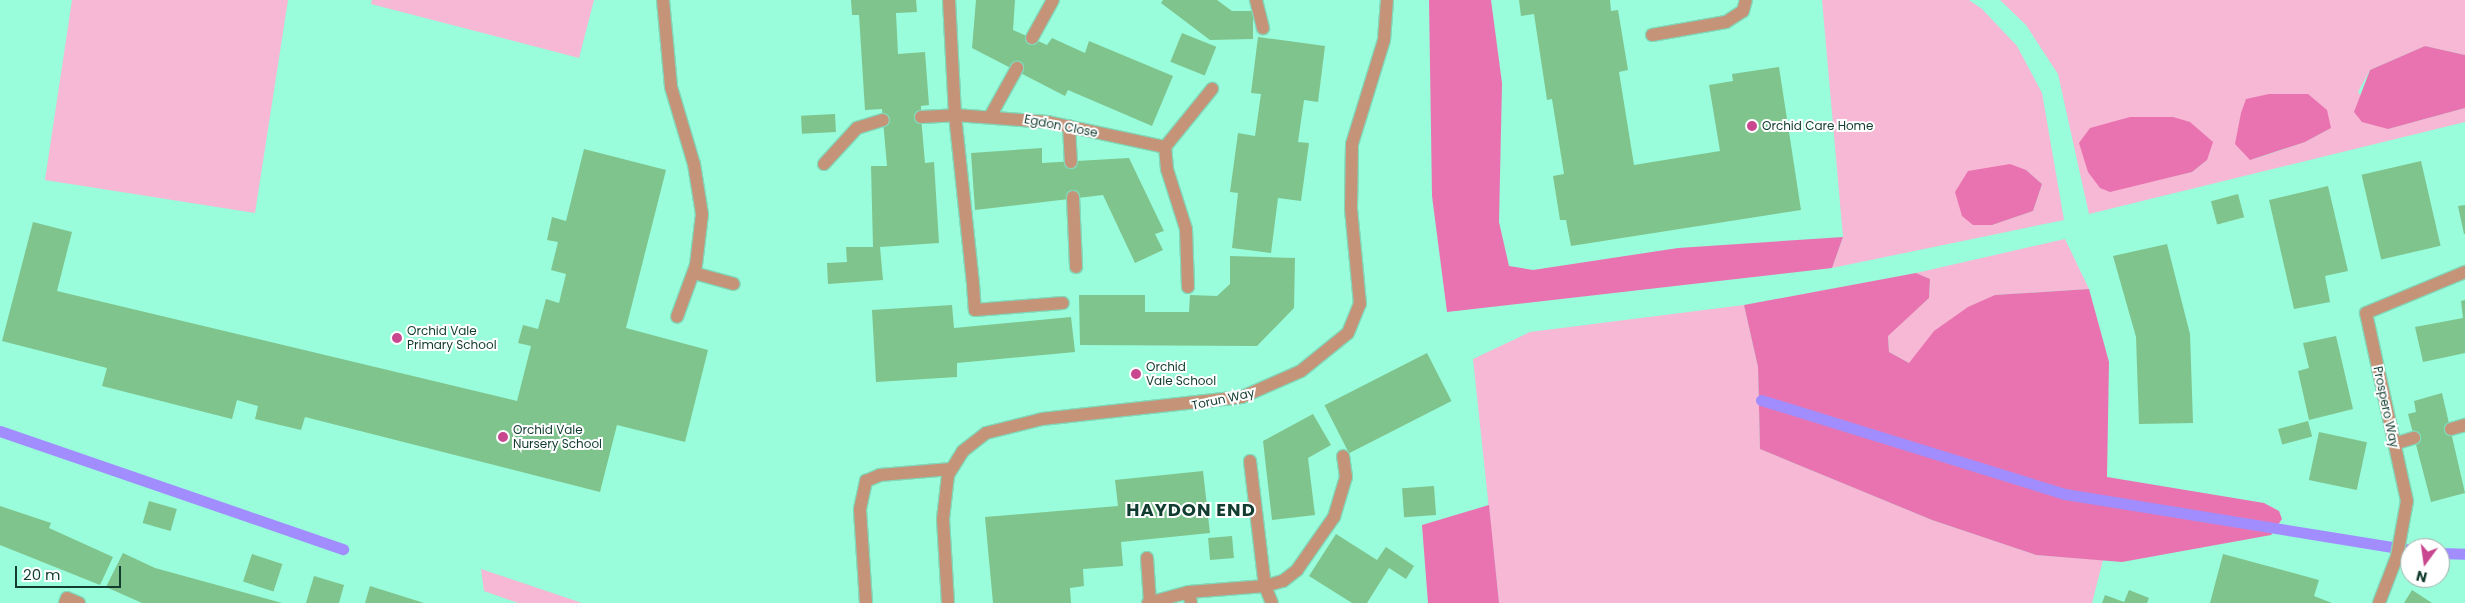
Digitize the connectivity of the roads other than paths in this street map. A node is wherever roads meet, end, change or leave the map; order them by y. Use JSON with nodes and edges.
{"nodes":[{"id":1,"x":663,"y":0,"type":"edge"},
{"id":2,"x":949,"y":0,"type":"edge"},
{"id":3,"x":1053,"y":0,"type":"edge"},
{"id":4,"x":1256,"y":0,"type":"edge"},
{"id":5,"x":1386,"y":0,"type":"edge"},
{"id":6,"x":1746,"y":0,"type":"edge"},
{"id":7,"x":1263,"y":28,"type":"dead end"},
{"id":8,"x":1652,"y":35,"type":"dead end"},
{"id":9,"x":1032,"y":38,"type":"dead end"},
{"id":10,"x":1017,"y":68,"type":"dead end"},
{"id":11,"x":1212,"y":88,"type":"dead end"},
{"id":12,"x":955,"y":115,"type":"junction"},
{"id":13,"x":991,"y":115,"type":"junction"},
{"id":14,"x":921,"y":117,"type":"dead end"},
{"id":15,"x":883,"y":120,"type":"dead end"},
{"id":16,"x":1069,"y":126,"type":"junction"},
{"id":17,"x":1166,"y":147,"type":"junction"},
{"id":18,"x":1071,"y":162,"type":"dead end"},
{"id":19,"x":824,"y":164,"type":"dead end"},
{"id":20,"x":1072,"y":197,"type":"dead end"},
{"id":21,"x":1076,"y":267,"type":"dead end"},
{"id":22,"x":2465,"y":272,"type":"edge"},
{"id":23,"x":694,"y":273,"type":"junction"},
{"id":24,"x":734,"y":284,"type":"dead end"},
{"id":25,"x":1188,"y":287,"type":"dead end"},
{"id":26,"x":1063,"y":303,"type":"dead end"},
{"id":27,"x":677,"y":317,"type":"dead end"},
{"id":28,"x":2465,"y":425,"type":"edge"},
{"id":29,"x":2451,"y":429,"type":"dead end"},
{"id":30,"x":2414,"y":438,"type":"dead end"},
{"id":31,"x":2394,"y":444,"type":"junction"},
{"id":32,"x":1343,"y":456,"type":"dead end"},
{"id":33,"x":1250,"y":462,"type":"dead end"},
{"id":34,"x":951,"y":469,"type":"junction"},
{"id":35,"x":1147,"y":558,"type":"dead end"},
{"id":36,"x":1265,"y":586,"type":"junction"},
{"id":37,"x":1190,"y":597,"type":"edge"},
{"id":38,"x":65,"y":603,"type":"edge"},
{"id":39,"x":79,"y":603,"type":"edge"},
{"id":40,"x":866,"y":603,"type":"edge"},
{"id":41,"x":948,"y":603,"type":"edge"},
{"id":42,"x":1149,"y":603,"type":"edge"},
{"id":43,"x":1272,"y":603,"type":"edge"},
{"id":44,"x":2378,"y":603,"type":"edge"}],
"edges":[{"from":1,"to":23,"type":"street"},
{"from":2,"to":12,"type":"street"},
{"from":3,"to":9,"type":"street"},
{"from":4,"to":7,"type":"street"},
{"from":5,"to":34,"type":"street","name":"Torun Way"},
{"from":6,"to":8,"type":"street"},
{"from":10,"to":13,"type":"street"},
{"from":11,"to":17,"type":"street"},
{"from":12,"to":13,"type":"street","name":"Egdon Close"},
{"from":12,"to":14,"type":"street","name":"Egdon Close"},
{"from":12,"to":26,"type":"street"},
{"from":13,"to":16,"type":"street","name":"Egdon Close"},
{"from":15,"to":19,"type":"street"},
{"from":16,"to":17,"type":"street","name":"Egdon Close"},
{"from":16,"to":18,"type":"street"},
{"from":17,"to":25,"type":"street"},
{"from":20,"to":21,"type":"street"},
{"from":22,"to":31,"type":"street","name":"Prospero Way"},
{"from":23,"to":24,"type":"street"},
{"from":23,"to":27,"type":"street"},
{"from":28,"to":29,"type":"street"},
{"from":30,"to":31,"type":"street"},
{"from":31,"to":44,"type":"street","name":"Prospero Way"},
{"from":32,"to":36,"type":"street"},
{"from":33,"to":36,"type":"street"},
{"from":34,"to":40,"type":"street"},
{"from":34,"to":41,"type":"street","name":"Torun Way"},
{"from":35,"to":42,"type":"street"},
{"from":36,"to":37,"type":"street"},
{"from":36,"to":43,"type":"street"},
{"from":37,"to":42,"type":"street"},
{"from":38,"to":39,"type":"street"}]}
